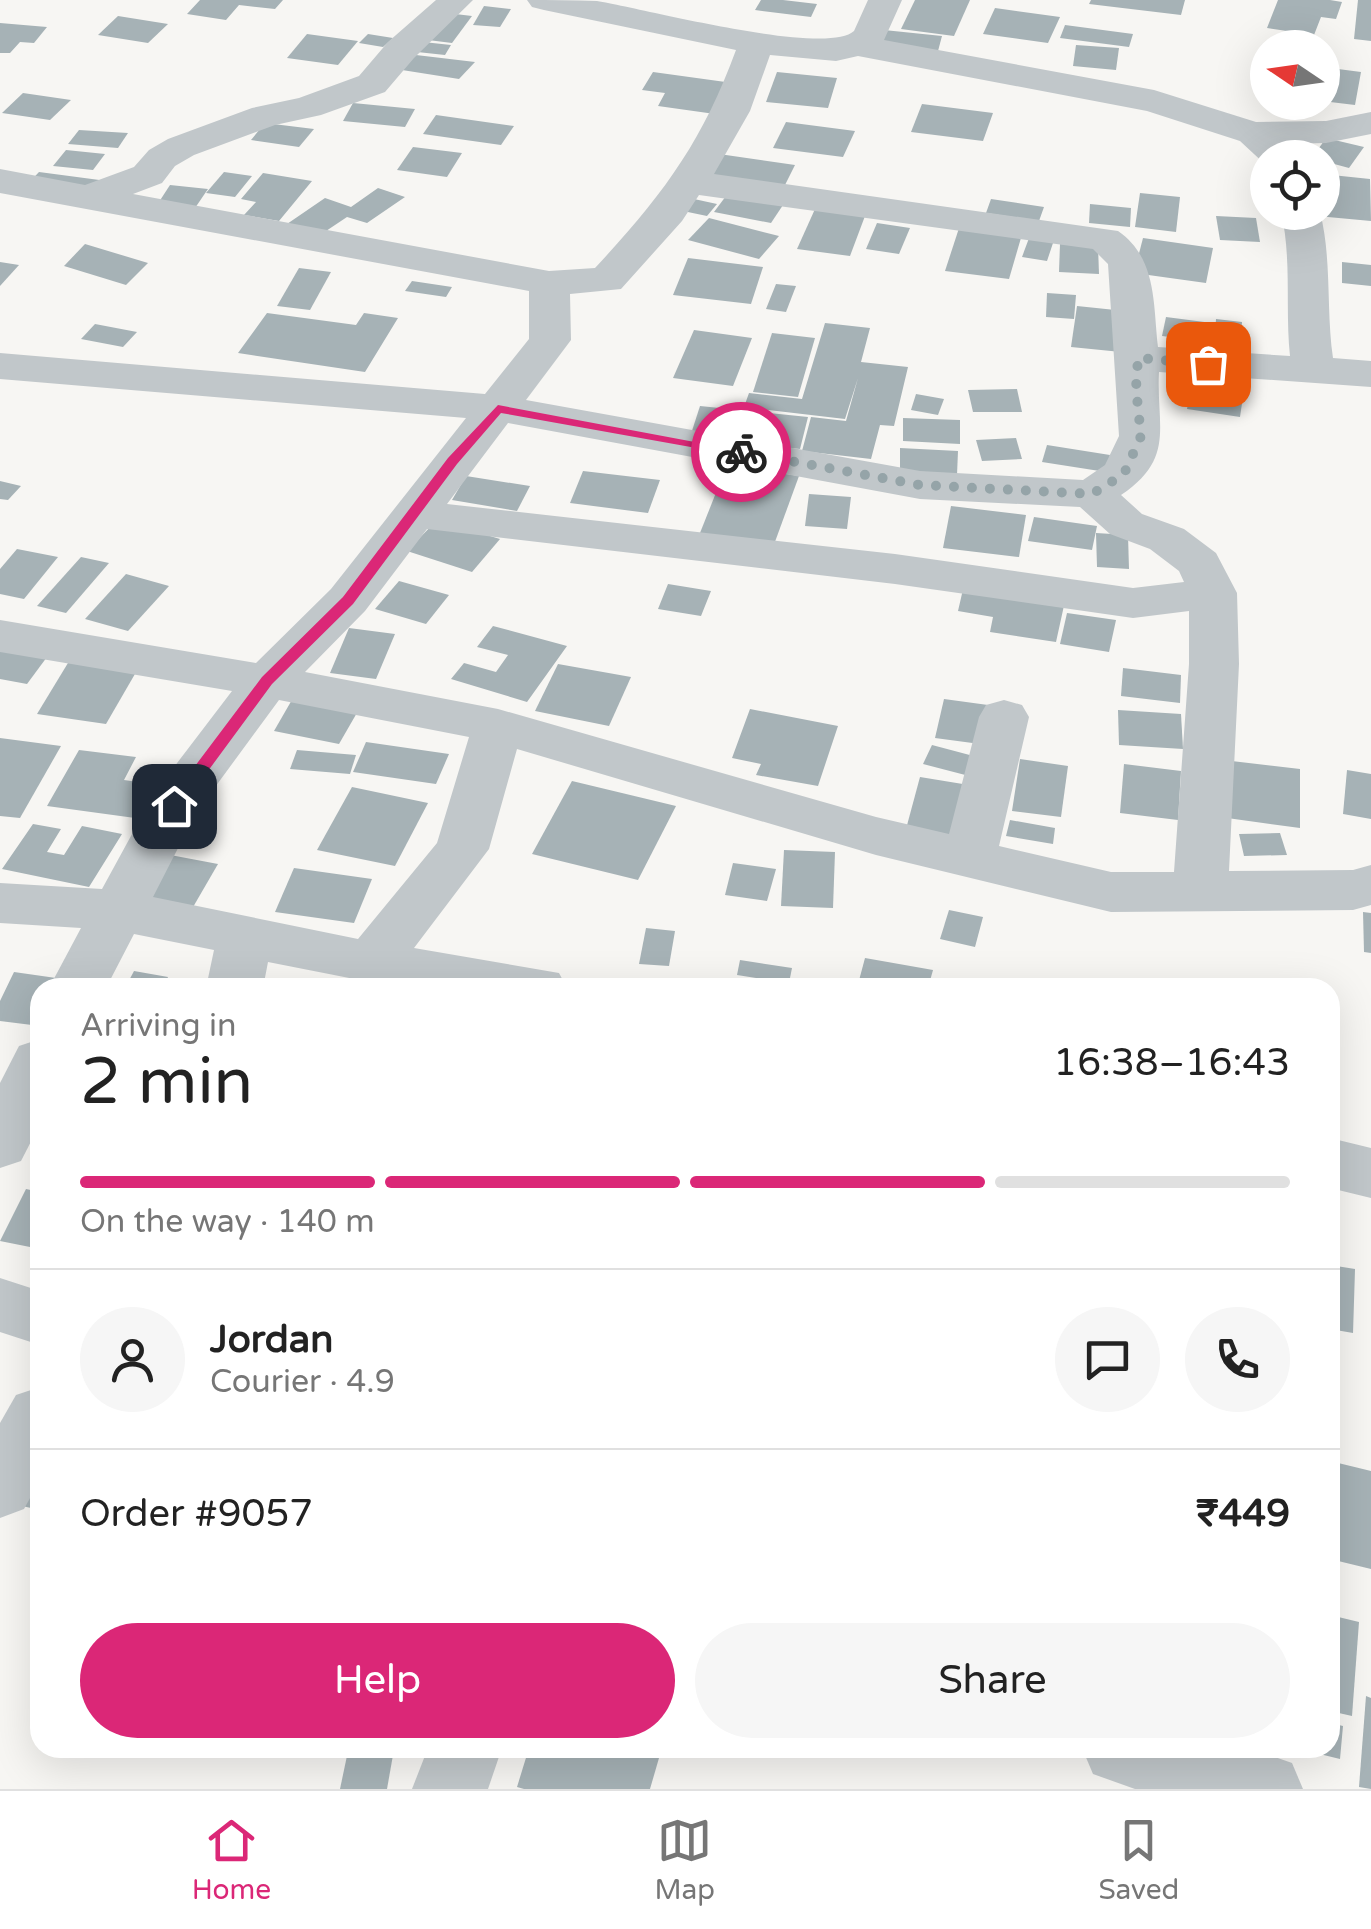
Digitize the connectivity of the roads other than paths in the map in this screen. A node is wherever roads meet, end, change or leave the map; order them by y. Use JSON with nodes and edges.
{"nodes":[{"id":1,"x":456,"y":0,"type":"edge"},
{"id":2,"x":544,"y":0,"type":"edge"},
{"id":3,"x":886,"y":0,"type":"edge"},
{"id":4,"x":757,"y":41,"type":"junction"},
{"id":5,"x":860,"y":46,"type":"junction"},
{"id":6,"x":1371,"y":124,"type":"edge"},
{"id":7,"x":1253,"y":140,"type":"edge"},
{"id":8,"x":1288,"y":140,"type":"edge"},
{"id":9,"x":0,"y":182,"type":"edge"},
{"id":10,"x":688,"y":182,"type":"junction"},
{"id":11,"x":87,"y":198,"type":"junction"},
{"id":12,"x":1305,"y":230,"type":"edge"},
{"id":13,"x":549,"y":283,"type":"junction"},
{"id":14,"x":1138,"y":358,"type":"junction"},
{"id":15,"x":0,"y":366,"type":"edge"},
{"id":16,"x":1313,"y":372,"type":"junction"},
{"id":17,"x":1371,"y":374,"type":"edge"},
{"id":18,"x":498,"y":408,"type":"junction"},
{"id":19,"x":1092,"y":494,"type":"junction"},
{"id":20,"x":414,"y":514,"type":"junction"},
{"id":21,"x":1212,"y":593,"type":"junction"},
{"id":22,"x":0,"y":636,"type":"edge"},
{"id":23,"x":267,"y":681,"type":"junction"},
{"id":24,"x":1004,"y":716,"type":"dead end"},
{"id":25,"x":498,"y":726,"type":"junction"},
{"id":26,"x":969,"y":860,"type":"junction"},
{"id":27,"x":1371,"y":885,"type":"edge"},
{"id":28,"x":1200,"y":893,"type":"junction"},
{"id":29,"x":0,"y":903,"type":"edge"},
{"id":30,"x":115,"y":910,"type":"junction"},
{"id":31,"x":240,"y":962,"type":"edge"},
{"id":32,"x":371,"y":962,"type":"junction"},
{"id":33,"x":82,"y":978,"type":"edge"},
{"id":34,"x":475,"y":978,"type":"edge"},
{"id":35,"x":30,"y":1082,"type":"edge"},
{"id":36,"x":0,"y":1144,"type":"edge"},
{"id":37,"x":1340,"y":1165,"type":"edge"},
{"id":38,"x":1371,"y":1174,"type":"edge"},
{"id":39,"x":0,"y":1305,"type":"edge"},
{"id":40,"x":30,"y":1315,"type":"edge"},
{"id":41,"x":30,"y":1434,"type":"edge"},
{"id":42,"x":0,"y":1487,"type":"edge"},
{"id":43,"x":462,"y":1758,"type":"edge"},
{"id":44,"x":1155,"y":1758,"type":"edge"},
{"id":45,"x":450,"y":1789,"type":"edge"},
{"id":46,"x":1265,"y":1789,"type":"edge"}],
"edges":[{"from":1,"to":11,"type":"street"},
{"from":2,"to":4,"type":"street"},
{"from":3,"to":5,"type":"street"},
{"from":4,"to":5,"type":"street"},
{"from":4,"to":10,"type":"street"},
{"from":5,"to":7,"type":"street"},
{"from":6,"to":8,"type":"street"},
{"from":9,"to":11,"type":"street"},
{"from":10,"to":13,"type":"street"},
{"from":10,"to":14,"type":"street"},
{"from":11,"to":13,"type":"street"},
{"from":12,"to":16,"type":"street"},
{"from":13,"to":18,"type":"street"},
{"from":14,"to":16,"type":"street"},
{"from":14,"to":19,"type":"street"},
{"from":15,"to":18,"type":"street"},
{"from":16,"to":17,"type":"street"},
{"from":18,"to":19,"type":"street"},
{"from":18,"to":20,"type":"street"},
{"from":19,"to":21,"type":"street"},
{"from":20,"to":21,"type":"street"},
{"from":20,"to":23,"type":"street"},
{"from":21,"to":28,"type":"street"},
{"from":22,"to":23,"type":"street"},
{"from":23,"to":25,"type":"street"},
{"from":23,"to":30,"type":"street"},
{"from":24,"to":26,"type":"street"},
{"from":25,"to":26,"type":"street"},
{"from":25,"to":32,"type":"street"},
{"from":26,"to":28,"type":"street"},
{"from":27,"to":28,"type":"street"},
{"from":29,"to":30,"type":"street"},
{"from":30,"to":31,"type":"street"},
{"from":30,"to":33,"type":"street"},
{"from":31,"to":32,"type":"street"},
{"from":32,"to":34,"type":"street"},
{"from":35,"to":36,"type":"street"},
{"from":37,"to":38,"type":"street"},
{"from":39,"to":40,"type":"street"},
{"from":41,"to":42,"type":"street"},
{"from":43,"to":45,"type":"street"},
{"from":44,"to":46,"type":"street"}]}
